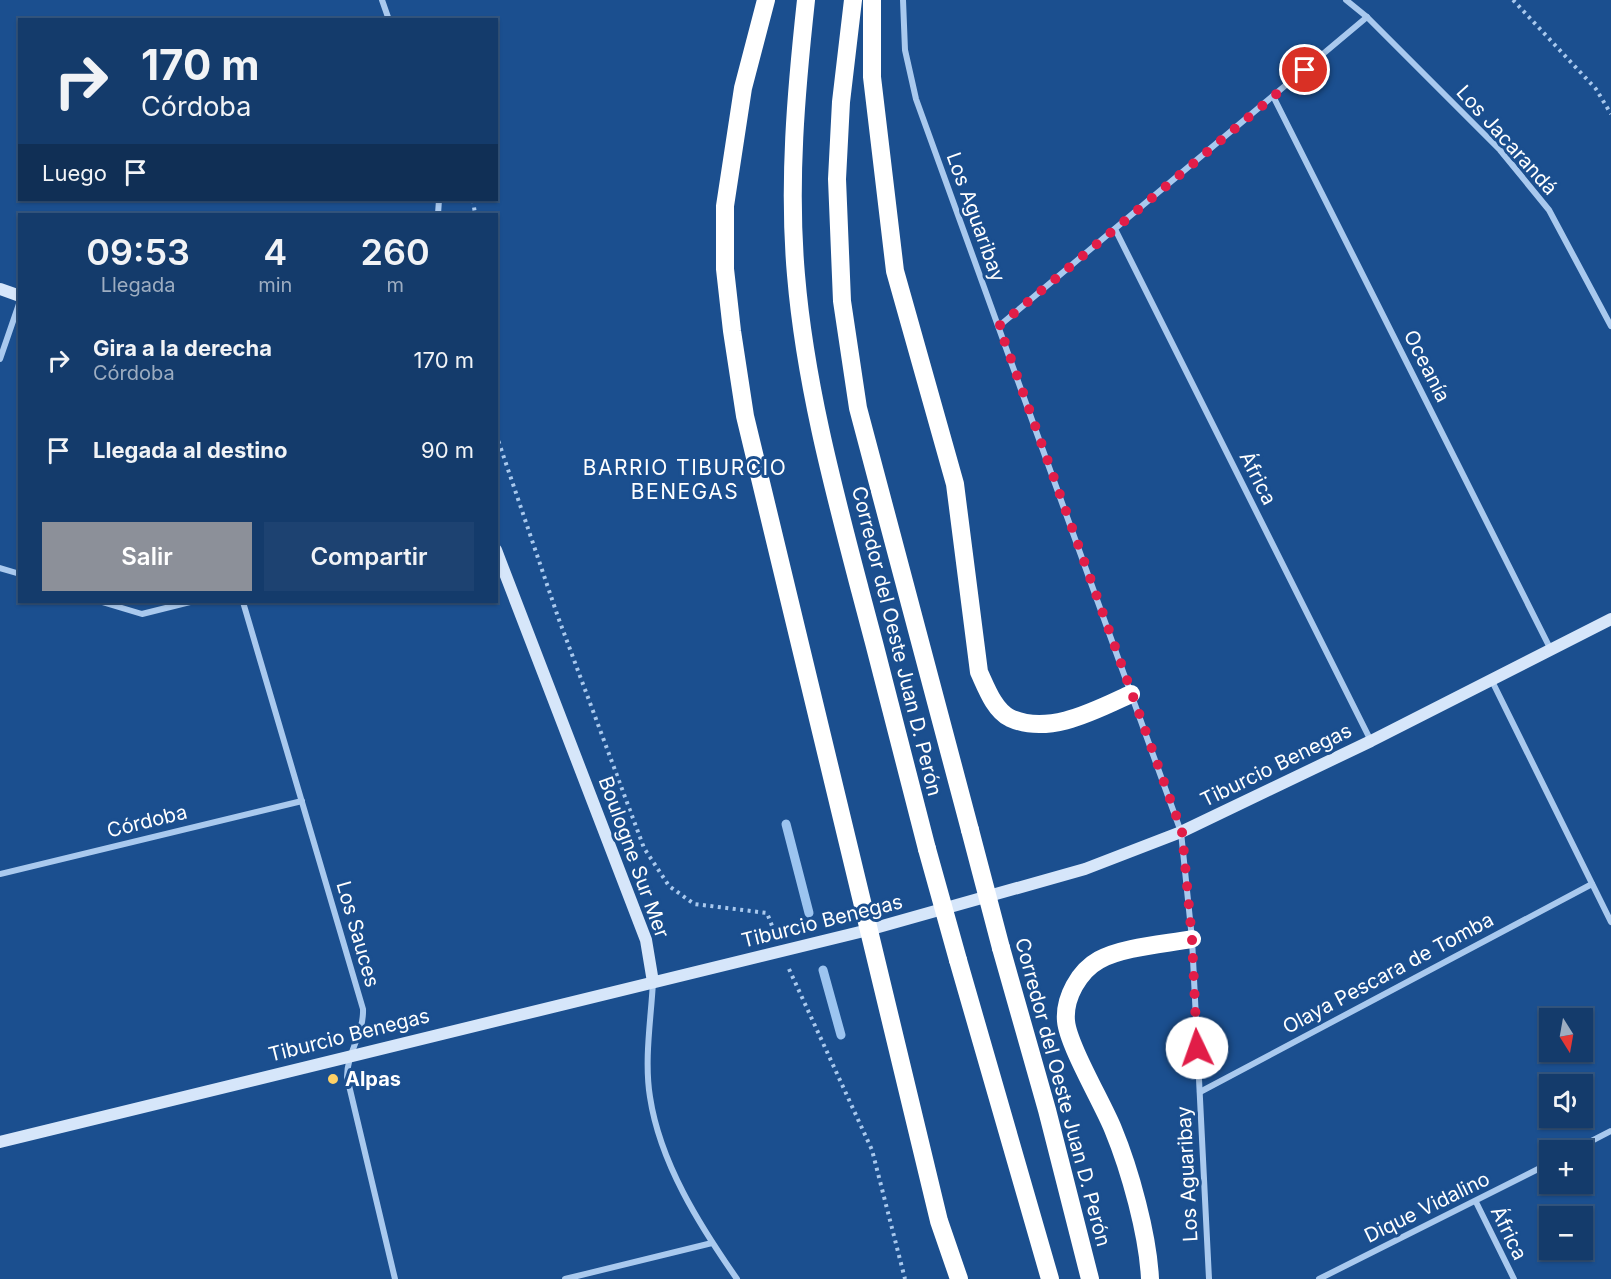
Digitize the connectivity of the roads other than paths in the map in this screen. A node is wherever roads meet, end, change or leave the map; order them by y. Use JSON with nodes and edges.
{"nodes":[{"id":1,"x":382,"y":0,"type":"edge"},
{"id":2,"x":766,"y":0,"type":"edge"},
{"id":3,"x":806,"y":0,"type":"edge"},
{"id":4,"x":852,"y":0,"type":"edge"},
{"id":5,"x":872,"y":0,"type":"edge"},
{"id":6,"x":903,"y":0,"type":"edge"},
{"id":7,"x":1346,"y":0,"type":"edge"},
{"id":8,"x":1367,"y":17,"type":"junction"},
{"id":9,"x":388,"y":18,"type":"edge"},
{"id":10,"x":1273,"y":96,"type":"junction"},
{"id":11,"x":1115,"y":229,"type":"junction"},
{"id":12,"x":0,"y":290,"type":"edge"},
{"id":13,"x":18,"y":295,"type":"edge"},
{"id":14,"x":18,"y":308,"type":"edge"},
{"id":15,"x":999,"y":326,"type":"junction"},
{"id":16,"x":1611,"y":326,"type":"edge"},
{"id":17,"x":0,"y":359,"type":"edge"},
{"id":18,"x":498,"y":555,"type":"edge"},
{"id":19,"x":0,"y":568,"type":"edge"},
{"id":20,"x":18,"y":573,"type":"edge"},
{"id":21,"x":105,"y":603,"type":"edge"},
{"id":22,"x":186,"y":603,"type":"edge"},
{"id":23,"x":243,"y":603,"type":"edge"},
{"id":24,"x":1611,"y":619,"type":"edge"},
{"id":25,"x":1552,"y":650,"type":"junction"},
{"id":26,"x":1491,"y":681,"type":"junction"},
{"id":27,"x":1131,"y":694,"type":"junction"},
{"id":28,"x":1371,"y":741,"type":"junction"},
{"id":29,"x":302,"y":801,"type":"junction"},
{"id":30,"x":1182,"y":832,"type":"junction"},
{"id":31,"x":0,"y":874,"type":"edge"},
{"id":32,"x":1592,"y":884,"type":"junction"},
{"id":33,"x":1611,"y":922,"type":"edge"},
{"id":34,"x":868,"y":930,"type":"junction"},
{"id":35,"x":1192,"y":939,"type":"junction"},
{"id":36,"x":653,"y":982,"type":"junction"},
{"id":37,"x":349,"y":1055,"type":"junction"},
{"id":38,"x":1200,"y":1092,"type":"junction"},
{"id":39,"x":1611,"y":1131,"type":"edge"},
{"id":40,"x":1593,"y":1140,"type":"edge"},
{"id":41,"x":0,"y":1142,"type":"edge"},
{"id":42,"x":1539,"y":1169,"type":"edge"},
{"id":43,"x":1476,"y":1202,"type":"junction"},
{"id":44,"x":712,"y":1243,"type":"junction"},
{"id":45,"x":395,"y":1279,"type":"edge"},
{"id":46,"x":565,"y":1279,"type":"edge"},
{"id":47,"x":737,"y":1279,"type":"edge"},
{"id":48,"x":959,"y":1279,"type":"edge"},
{"id":49,"x":1050,"y":1279,"type":"edge"},
{"id":50,"x":1090,"y":1279,"type":"edge"},
{"id":51,"x":1150,"y":1279,"type":"edge"},
{"id":52,"x":1209,"y":1279,"type":"edge"},
{"id":53,"x":1319,"y":1279,"type":"edge"},
{"id":54,"x":1514,"y":1279,"type":"edge"}],
"edges":[{"from":1,"to":9,"type":"street"},
{"from":2,"to":34,"type":"highway"},
{"from":3,"to":49,"type":"highway","name":"Corredor del Oeste Juan D. Perón","bridge":true},
{"from":4,"to":50,"type":"highway","name":"Corredor del Oeste Juan D. Perón","bridge":true},
{"from":5,"to":27,"type":"highway"},
{"from":6,"to":15,"type":"street","name":"Los Aguaribay"},
{"from":7,"to":8,"type":"street","name":"Los Jacarandá"},
{"from":8,"to":10,"type":"street"},
{"from":8,"to":16,"type":"street","name":"Los Jacarandá"},
{"from":10,"to":11,"type":"street"},
{"from":10,"to":25,"type":"street","name":"Oceanía"},
{"from":11,"to":15,"type":"street"},
{"from":11,"to":28,"type":"street","name":"África"},
{"from":12,"to":13,"type":"main road"},
{"from":14,"to":17,"type":"street"},
{"from":15,"to":27,"type":"street","name":"Los Aguaribay"},
{"from":18,"to":36,"type":"main road","name":"Boulogne Sur Mer"},
{"from":19,"to":20,"type":"street"},
{"from":21,"to":22,"type":"street"},
{"from":23,"to":29,"type":"street","name":"Los Sauces"},
{"from":24,"to":25,"type":"main road","name":"Tiburcio Benegas"},
{"from":25,"to":26,"type":"main road","name":"Tiburcio Benegas"},
{"from":26,"to":28,"type":"main road","name":"Tiburcio Benegas"},
{"from":26,"to":32,"type":"street"},
{"from":27,"to":30,"type":"street","name":"Los Aguaribay"},
{"from":28,"to":30,"type":"main road","name":"Tiburcio Benegas"},
{"from":29,"to":31,"type":"street","name":"Córdoba"},
{"from":29,"to":37,"type":"street","name":"Los Sauces"},
{"from":30,"to":34,"type":"main road","name":"Tiburcio Benegas"},
{"from":30,"to":35,"type":"street","name":"Los Aguaribay"},
{"from":32,"to":33,"type":"street"},
{"from":32,"to":38,"type":"street","name":"Olaya Pescara de Tomba"},
{"from":34,"to":36,"type":"main road","name":"Tiburcio Benegas"},
{"from":34,"to":48,"type":"highway"},
{"from":35,"to":38,"type":"street","name":"Los Aguaribay"},
{"from":35,"to":51,"type":"highway"},
{"from":36,"to":37,"type":"main road","name":"Tiburcio Benegas"},
{"from":36,"to":44,"type":"street","name":"Boulogne Sur Mer"},
{"from":37,"to":41,"type":"main road","name":"Tiburcio Benegas"},
{"from":37,"to":45,"type":"street","name":"Los Sauces"},
{"from":38,"to":52,"type":"street","name":"Los Aguaribay"},
{"from":39,"to":40,"type":"street"},
{"from":42,"to":43,"type":"street","name":"Dique Vidalino"},
{"from":43,"to":53,"type":"street","name":"Dique Vidalino"},
{"from":43,"to":54,"type":"street","name":"África"},
{"from":44,"to":46,"type":"street"},
{"from":44,"to":47,"type":"street","name":"Boulogne Sur Mer"}]}
